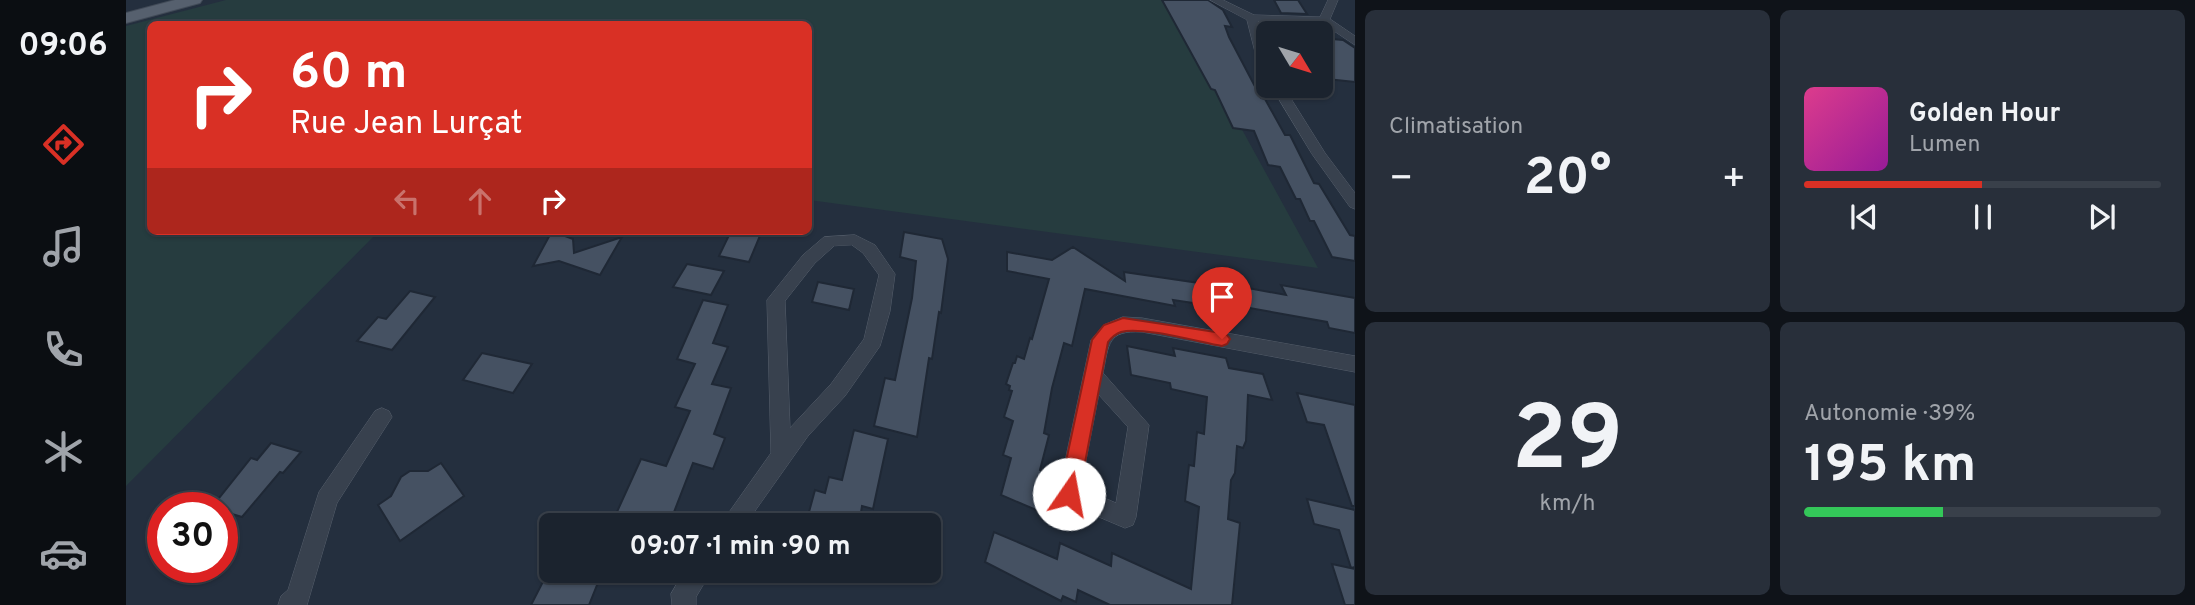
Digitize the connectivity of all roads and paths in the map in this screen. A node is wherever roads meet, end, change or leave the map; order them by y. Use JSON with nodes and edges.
{"nodes":[{"id":1,"x":169,"y":0,"type":"edge"},
{"id":2,"x":194,"y":0,"type":"edge"},
{"id":3,"x":1215,"y":0,"type":"edge"},
{"id":4,"x":1333,"y":0,"type":"edge"},
{"id":5,"x":126,"y":11,"type":"edge"},
{"id":6,"x":126,"y":18,"type":"edge"},
{"id":7,"x":1252,"y":18,"type":"junction"},
{"id":8,"x":1324,"y":20,"type":"junction"},
{"id":9,"x":1256,"y":33,"type":"edge"},
{"id":10,"x":1355,"y":42,"type":"edge"},
{"id":11,"x":1284,"y":98,"type":"edge"},
{"id":12,"x":1350,"y":188,"type":"edge"},
{"id":13,"x":1355,"y":204,"type":"edge"},
{"id":14,"x":1355,"y":363,"type":"edge"},
{"id":15,"x":1093,"y":375,"type":"junction"},
{"id":16,"x":382,"y":417,"type":"dead end"},
{"id":17,"x":782,"y":456,"type":"junction"},
{"id":18,"x":740,"y":513,"type":"edge"},
{"id":19,"x":691,"y":583,"type":"edge"},
{"id":20,"x":299,"y":603,"type":"edge"},
{"id":21,"x":684,"y":605,"type":"edge"}],
"edges":[{"from":1,"to":5,"type":"main road"},
{"from":2,"to":6,"type":"main road"},
{"from":3,"to":7,"type":"street"},
{"from":4,"to":8,"type":"street"},
{"from":7,"to":8,"type":"street"},
{"from":7,"to":9,"type":"street"},
{"from":8,"to":10,"type":"street"},
{"from":11,"to":12,"type":"street"},
{"from":12,"to":13,"type":"street"},
{"from":14,"to":15,"type":"street"},
{"from":15,"to":15,"type":"street"},
{"from":16,"to":20,"type":"street"},
{"from":17,"to":17,"type":"street"},
{"from":17,"to":18,"type":"street"},
{"from":19,"to":21,"type":"street"}]}
